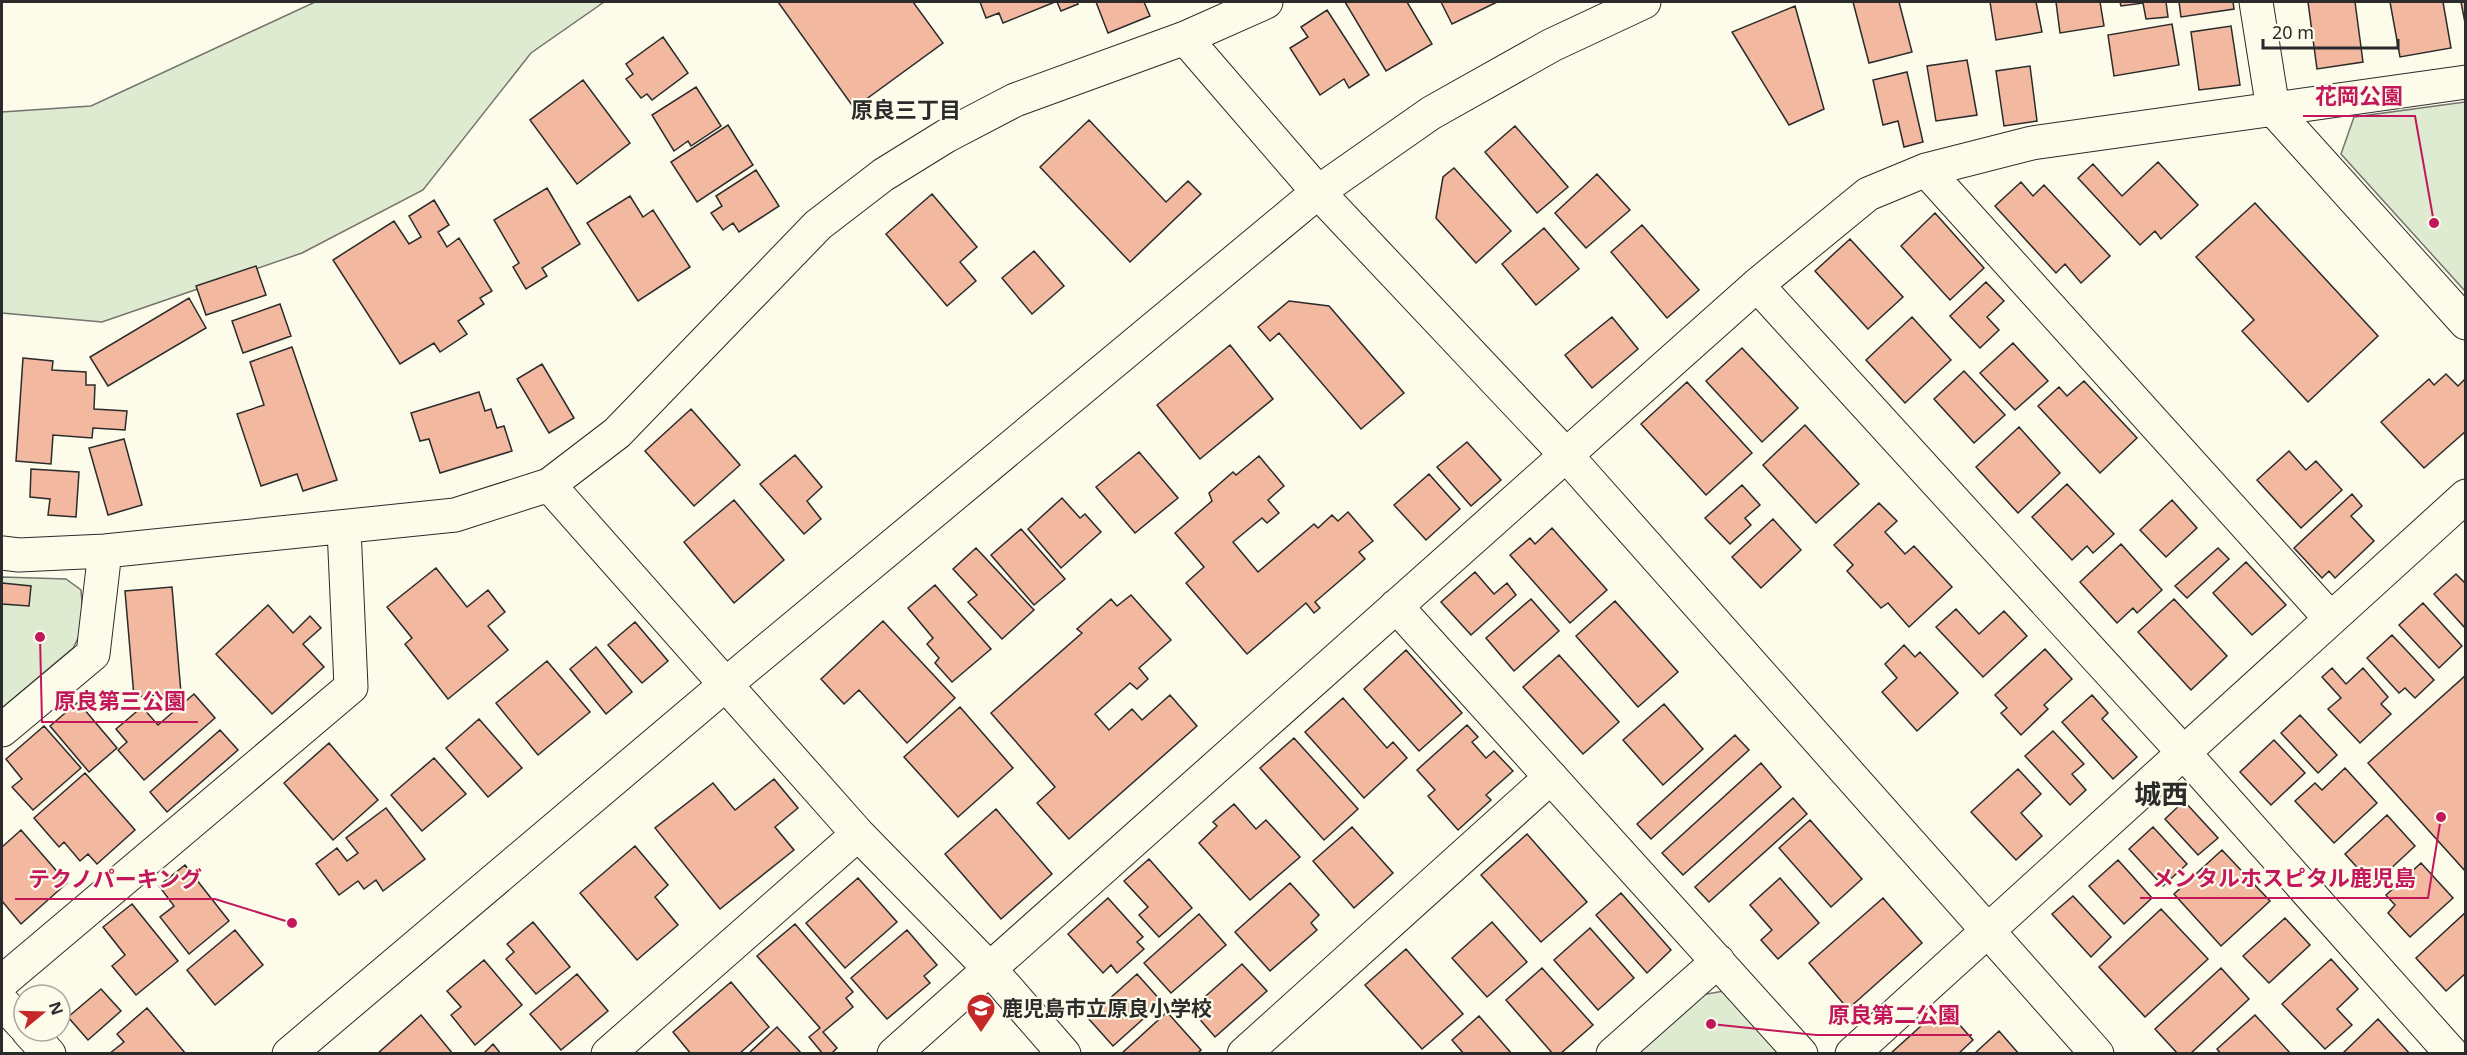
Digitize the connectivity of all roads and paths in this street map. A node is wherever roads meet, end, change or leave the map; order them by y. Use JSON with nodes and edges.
{"nodes":[{"id":1,"x":1266,"y":2,"type":"edge"},
{"id":2,"x":1644,"y":2,"type":"edge"},
{"id":3,"x":2256,"y":2,"type":"edge"},
{"id":4,"x":1185,"y":38,"type":"junction"},
{"id":5,"x":2466,"y":82,"type":"edge"},
{"id":6,"x":2273,"y":109,"type":"junction"},
{"id":7,"x":1926,"y":170,"type":"junction"},
{"id":8,"x":1318,"y":192,"type":"junction"},
{"id":9,"x":1757,"y":285,"type":"junction"},
{"id":10,"x":2466,"y":323,"type":"edge"},
{"id":11,"x":1566,"y":455,"type":"junction"},
{"id":12,"x":549,"y":484,"type":"junction"},
{"id":13,"x":2466,"y":496,"type":"edge"},
{"id":14,"x":344,"y":528,"type":"junction"},
{"id":15,"x":105,"y":551,"type":"junction"},
{"id":16,"x":2,"y":553,"type":"edge"},
{"id":17,"x":1396,"y":606,"type":"junction"},
{"id":18,"x":2330,"y":618,"type":"junction"},
{"id":19,"x":725,"y":686,"type":"junction"},
{"id":20,"x":2,"y":730,"type":"edge"},
{"id":21,"x":2184,"y":753,"type":"junction"},
{"id":22,"x":1551,"y":777,"type":"junction"},
{"id":23,"x":858,"y":834,"type":"junction"},
{"id":24,"x":1986,"y":929,"type":"junction"},
{"id":25,"x":1718,"y":961,"type":"junction"},
{"id":26,"x":989,"y":968,"type":"junction"},
{"id":27,"x":2,"y":982,"type":"edge"},
{"id":28,"x":289,"y":1053,"type":"edge"},
{"id":29,"x":608,"y":1053,"type":"edge"},
{"id":30,"x":894,"y":1053,"type":"edge"},
{"id":31,"x":1064,"y":1053,"type":"edge"},
{"id":32,"x":1244,"y":1053,"type":"edge"},
{"id":33,"x":1613,"y":1053,"type":"edge"},
{"id":34,"x":1801,"y":1053,"type":"edge"},
{"id":35,"x":1852,"y":1053,"type":"edge"},
{"id":36,"x":2097,"y":1053,"type":"edge"},
{"id":37,"x":2452,"y":1053,"type":"edge"}],
"edges":[{"from":1,"to":4,"type":"street"},
{"from":2,"to":8,"type":"street"},
{"from":3,"to":6,"type":"street"},
{"from":4,"to":8,"type":"street"},
{"from":4,"to":12,"type":"street"},
{"from":5,"to":6,"type":"street"},
{"from":6,"to":7,"type":"street"},
{"from":6,"to":10,"type":"street"},
{"from":7,"to":9,"type":"street"},
{"from":7,"to":18,"type":"street"},
{"from":8,"to":11,"type":"street"},
{"from":8,"to":19,"type":"street"},
{"from":9,"to":11,"type":"street"},
{"from":9,"to":21,"type":"street"},
{"from":11,"to":17,"type":"street"},
{"from":11,"to":24,"type":"street"},
{"from":12,"to":14,"type":"street"},
{"from":12,"to":19,"type":"street"},
{"from":13,"to":18,"type":"street"},
{"from":14,"to":15,"type":"street"},
{"from":14,"to":27,"type":"street"},
{"from":15,"to":16,"type":"street"},
{"from":15,"to":20,"type":"street"},
{"from":17,"to":22,"type":"street"},
{"from":17,"to":26,"type":"street"},
{"from":18,"to":21,"type":"street"},
{"from":19,"to":23,"type":"street"},
{"from":19,"to":28,"type":"street"},
{"from":21,"to":24,"type":"street"},
{"from":21,"to":37,"type":"street"},
{"from":22,"to":25,"type":"street"},
{"from":22,"to":32,"type":"street"},
{"from":23,"to":26,"type":"street"},
{"from":23,"to":29,"type":"street"},
{"from":24,"to":35,"type":"street"},
{"from":24,"to":36,"type":"street"},
{"from":25,"to":33,"type":"street"},
{"from":25,"to":34,"type":"street"},
{"from":26,"to":30,"type":"street"},
{"from":26,"to":31,"type":"street"}]}
